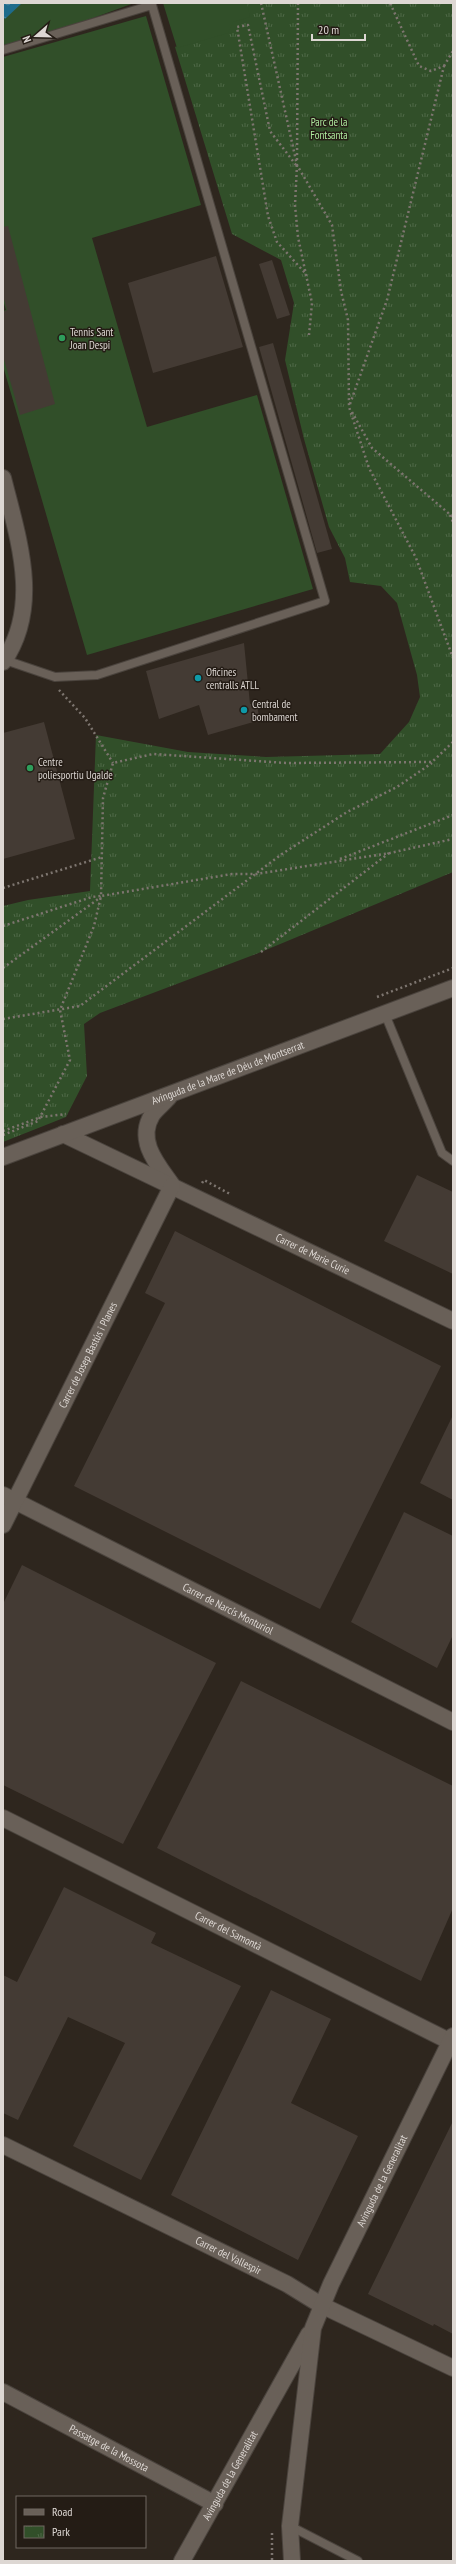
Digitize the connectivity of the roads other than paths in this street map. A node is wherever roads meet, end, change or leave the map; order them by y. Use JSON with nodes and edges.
{"nodes":[{"id":1,"x":3,"y":50,"type":"edge"},
{"id":2,"x":3,"y":478,"type":"edge"},
{"id":3,"x":4,"y":661,"type":"edge"},
{"id":4,"x":453,"y":988,"type":"edge"},
{"id":5,"x":385,"y":1014,"type":"junction"},
{"id":6,"x":170,"y":1096,"type":"junction"},
{"id":7,"x":63,"y":1134,"type":"junction"},
{"id":8,"x":3,"y":1157,"type":"edge"},
{"id":9,"x":453,"y":1161,"type":"edge"},
{"id":10,"x":172,"y":1186,"type":"junction"},
{"id":11,"x":453,"y":1321,"type":"edge"},
{"id":12,"x":9,"y":1498,"type":"edge"},
{"id":13,"x":3,"y":1525,"type":"edge"},
{"id":14,"x":453,"y":1722,"type":"edge"},
{"id":15,"x":3,"y":1818,"type":"edge"},
{"id":16,"x":452,"y":2040,"type":"edge"},
{"id":17,"x":3,"y":2145,"type":"edge"},
{"id":18,"x":321,"y":2305,"type":"junction"},
{"id":19,"x":313,"y":2328,"type":"junction"},
{"id":20,"x":453,"y":2368,"type":"edge"},
{"id":21,"x":3,"y":2392,"type":"edge"},
{"id":22,"x":214,"y":2504,"type":"junction"},
{"id":23,"x":290,"y":2526,"type":"junction"},
{"id":24,"x":182,"y":2561,"type":"edge"},
{"id":25,"x":292,"y":2561,"type":"edge"},
{"id":26,"x":358,"y":2561,"type":"edge"}],
"edges":[{"from":1,"to":3,"type":"lane"},
{"from":2,"to":3,"type":"street"},
{"from":4,"to":5,"type":"street","name":"Avinguda de la Mare de Déu de Montserrat"},
{"from":5,"to":6,"type":"street","name":"Avinguda de la Mare de Déu de Montserrat"},
{"from":5,"to":9,"type":"lane"},
{"from":6,"to":7,"type":"street","name":"Avinguda de la Mare de Déu de Montserrat"},
{"from":6,"to":10,"type":"street"},
{"from":7,"to":8,"type":"street","name":"Avinguda de la Mare de Déu de Montserrat"},
{"from":7,"to":10,"type":"street","name":"Carrer de Marie Curie"},
{"from":10,"to":11,"type":"street","name":"Carrer de Marie Curie"},
{"from":10,"to":12,"type":"street","name":"Carrer de Josep Bastús i Planes"},
{"from":12,"to":13,"type":"street","name":"Carrer de Josep Bastús i Planes"},
{"from":12,"to":14,"type":"street","name":"Carrer de Narcís Monturiol"},
{"from":15,"to":16,"type":"street","name":"Carrer del Samontà"},
{"from":16,"to":18,"type":"street","name":"Avinguda de la Generalitat"},
{"from":17,"to":18,"type":"street","name":"Carrer del Vallespir"},
{"from":18,"to":19,"type":"street","name":"Avinguda de la Generalitat"},
{"from":18,"to":20,"type":"street","name":"Carrer del Vallespir"},
{"from":19,"to":22,"type":"street","name":"Avinguda de la Generalitat"},
{"from":19,"to":23,"type":"street","name":"Avinguda de la Generalitat"},
{"from":21,"to":22,"type":"street","name":"Passatge de la Mossota"},
{"from":22,"to":24,"type":"street","name":"Avinguda de la Generalitat"},
{"from":23,"to":25,"type":"street","name":"Avinguda de la Generalitat"},
{"from":23,"to":26,"type":"lane"}]}
